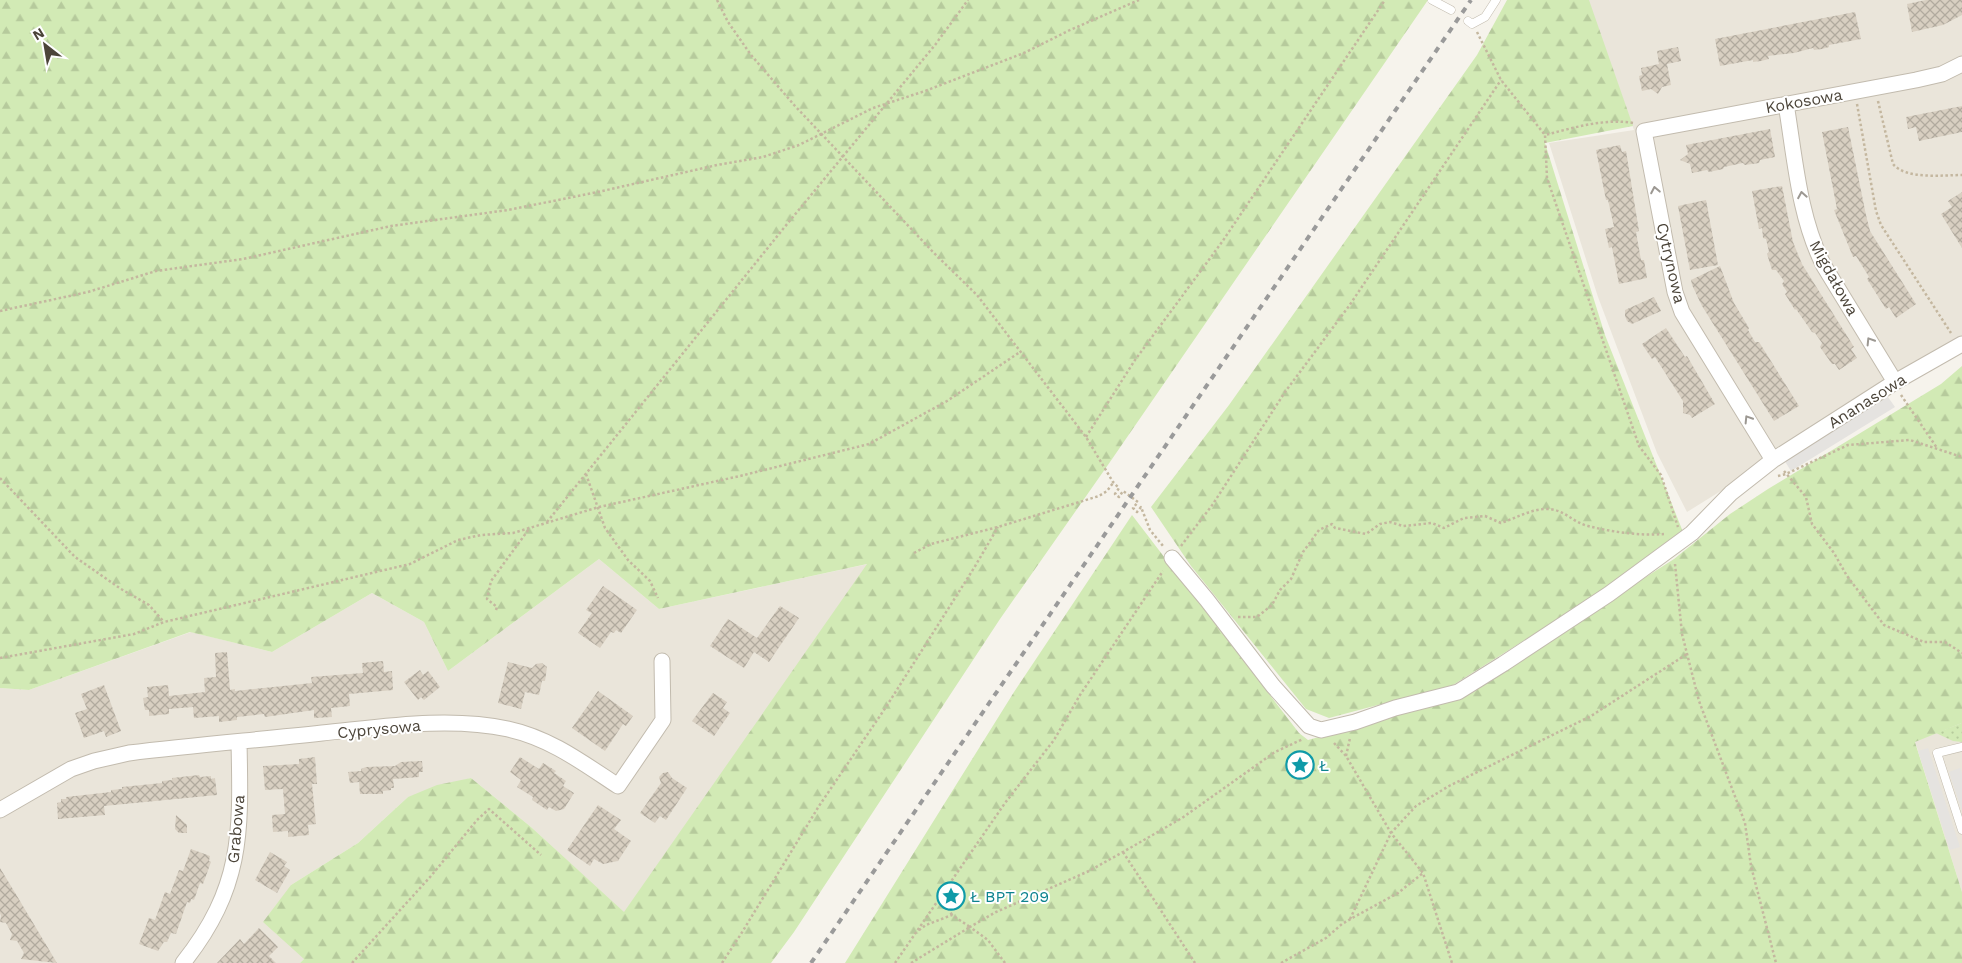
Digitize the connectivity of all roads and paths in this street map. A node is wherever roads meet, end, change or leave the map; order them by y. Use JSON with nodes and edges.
{"nodes":[{"id":1,"x":716,"y":0,"type":"edge"},
{"id":2,"x":968,"y":0,"type":"edge"},
{"id":3,"x":1139,"y":0,"type":"edge"},
{"id":4,"x":1385,"y":0,"type":"edge"},
{"id":5,"x":1432,"y":0,"type":"edge"},
{"id":6,"x":1496,"y":0,"type":"edge"},
{"id":7,"x":1451,"y":10,"type":"dead end"},
{"id":8,"x":1470,"y":22,"type":"joint"},
{"id":9,"x":1962,"y":64,"type":"edge"},
{"id":10,"x":1501,"y":80,"type":"junction"},
{"id":11,"x":1854,"y":92,"type":"junction"},
{"id":12,"x":1877,"y":97,"type":"dead end"},
{"id":13,"x":889,"y":102,"type":"junction"},
{"id":14,"x":1786,"y":104,"type":"junction"},
{"id":15,"x":1646,"y":130,"type":"junction"},
{"id":16,"x":821,"y":132,"type":"junction"},
{"id":17,"x":1545,"y":134,"type":"junction"},
{"id":18,"x":844,"y":157,"type":"junction"},
{"id":19,"x":1962,"y":175,"type":"edge"},
{"id":20,"x":0,"y":311,"type":"edge"},
{"id":21,"x":1960,"y":344,"type":"edge"},
{"id":22,"x":1020,"y":352,"type":"junction"},
{"id":23,"x":1894,"y":383,"type":"junction"},
{"id":24,"x":1086,"y":437,"type":"junction"},
{"id":25,"x":1938,"y":450,"type":"junction"},
{"id":26,"x":1962,"y":457,"type":"edge"},
{"id":27,"x":1774,"y":460,"type":"junction"},
{"id":28,"x":586,"y":474,"type":"junction"},
{"id":29,"x":1786,"y":474,"type":"junction"},
{"id":30,"x":1778,"y":476,"type":"dead end"},
{"id":31,"x":0,"y":478,"type":"edge"},
{"id":32,"x":1113,"y":482,"type":"junction"},
{"id":33,"x":598,"y":507,"type":"junction"},
{"id":34,"x":546,"y":523,"type":"junction"},
{"id":35,"x":998,"y":527,"type":"junction"},
{"id":36,"x":1685,"y":527,"type":"dead end"},
{"id":37,"x":529,"y":528,"type":"junction"},
{"id":38,"x":1671,"y":540,"type":"junction"},
{"id":39,"x":914,"y":553,"type":"dead end"},
{"id":40,"x":1172,"y":558,"type":"junction"},
{"id":41,"x":658,"y":598,"type":"dead end"},
{"id":42,"x":496,"y":610,"type":"dead end"},
{"id":43,"x":1232,"y":612,"type":"dead end"},
{"id":44,"x":164,"y":622,"type":"junction"},
{"id":45,"x":1962,"y":653,"type":"edge"},
{"id":46,"x":1687,"y":654,"type":"junction"},
{"id":47,"x":0,"y":658,"type":"edge"},
{"id":48,"x":662,"y":661,"type":"dead end"},
{"id":49,"x":1322,"y":730,"type":"junction"},
{"id":50,"x":239,"y":742,"type":"junction"},
{"id":51,"x":1962,"y":747,"type":"edge"},
{"id":52,"x":0,"y":810,"type":"edge"},
{"id":53,"x":1962,"y":830,"type":"edge"},
{"id":54,"x":1391,"y":833,"type":"junction"},
{"id":55,"x":1123,"y":852,"type":"junction"},
{"id":56,"x":540,"y":855,"type":"dead end"},
{"id":57,"x":1423,"y":873,"type":"junction"},
{"id":58,"x":941,"y":896,"type":"junction"},
{"id":59,"x":952,"y":915,"type":"junction"},
{"id":60,"x":1350,"y":919,"type":"junction"},
{"id":61,"x":970,"y":926,"type":"junction"},
{"id":62,"x":915,"y":933,"type":"junction"},
{"id":63,"x":183,"y":963,"type":"edge"},
{"id":64,"x":352,"y":963,"type":"edge"},
{"id":65,"x":722,"y":963,"type":"edge"},
{"id":66,"x":895,"y":963,"type":"edge"},
{"id":67,"x":912,"y":963,"type":"edge"},
{"id":68,"x":1005,"y":963,"type":"edge"},
{"id":69,"x":1195,"y":963,"type":"edge"},
{"id":70,"x":1281,"y":963,"type":"edge"},
{"id":71,"x":1452,"y":963,"type":"edge"},
{"id":72,"x":1776,"y":963,"type":"edge"}],
"edges":[{"from":1,"to":16,"type":"path"},
{"from":2,"to":13,"type":"path"},
{"from":3,"to":13,"type":"path"},
{"from":4,"to":24,"type":"path"},
{"from":5,"to":7,"type":"lane"},
{"from":6,"to":8,"type":"lane"},
{"from":8,"to":10,"type":"path"},
{"from":9,"to":11,"type":"street","name":"Kokosowa"},
{"from":10,"to":17,"type":"path"},
{"from":10,"to":40,"type":"path"},
{"from":11,"to":14,"type":"street","name":"Kokosowa"},
{"from":11,"to":21,"type":"path"},
{"from":12,"to":19,"type":"path"},
{"from":13,"to":16,"type":"path"},
{"from":13,"to":18,"type":"path"},
{"from":14,"to":15,"type":"street","name":"Kokosowa"},
{"from":23,"to":14,"type":"street","name":"Migdałowa","one_way":true},
{"from":15,"to":17,"type":"path"},
{"from":27,"to":15,"type":"street","name":"Cytrynowa","one_way":true},
{"from":16,"to":18,"type":"path"},
{"from":16,"to":20,"type":"path"},
{"from":17,"to":36,"type":"path"},
{"from":18,"to":22,"type":"path"},
{"from":18,"to":28,"type":"path"},
{"from":21,"to":23,"type":"street","name":"Ananasowa"},
{"from":22,"to":24,"type":"path"},
{"from":22,"to":33,"type":"path"},
{"from":23,"to":25,"type":"path"},
{"from":23,"to":27,"type":"street","name":"Ananasowa"},
{"from":24,"to":32,"type":"path"},
{"from":25,"to":26,"type":"path"},
{"from":25,"to":29,"type":"path"},
{"from":27,"to":29,"type":"path"},
{"from":27,"to":38,"type":"street","name":"Ananasowa"},
{"from":28,"to":33,"type":"path"},
{"from":28,"to":34,"type":"path"},
{"from":29,"to":30,"type":"path"},
{"from":29,"to":45,"type":"path"},
{"from":31,"to":44,"type":"path"},
{"from":32,"to":35,"type":"path"},
{"from":32,"to":40,"type":"path"},
{"from":33,"to":34,"type":"path"},
{"from":33,"to":41,"type":"path"},
{"from":34,"to":37,"type":"path"},
{"from":35,"to":39,"type":"path"},
{"from":35,"to":65,"type":"path"},
{"from":37,"to":42,"type":"path"},
{"from":37,"to":44,"type":"path"},
{"from":38,"to":43,"type":"path"},
{"from":38,"to":46,"type":"path"},
{"from":38,"to":49,"type":"street","name":"Ananasowa"},
{"from":40,"to":49,"type":"street"},
{"from":40,"to":58,"type":"path"},
{"from":44,"to":47,"type":"path"},
{"from":46,"to":54,"type":"path"},
{"from":46,"to":72,"type":"path"},
{"from":48,"to":50,"type":"street","name":"Cyprysowa"},
{"from":49,"to":54,"type":"path"},
{"from":49,"to":55,"type":"path"},
{"from":50,"to":52,"type":"street","name":"Cyprysowa"},
{"from":50,"to":63,"type":"street","name":"Grabowa"},
{"from":51,"to":53,"type":"lane"},
{"from":54,"to":57,"type":"path"},
{"from":54,"to":60,"type":"path"},
{"from":55,"to":61,"type":"path"},
{"from":55,"to":69,"type":"path"},
{"from":56,"to":64,"type":"path"},
{"from":57,"to":60,"type":"path"},
{"from":57,"to":71,"type":"path"},
{"from":58,"to":59,"type":"path"},
{"from":58,"to":62,"type":"path"},
{"from":59,"to":61,"type":"path"},
{"from":59,"to":62,"type":"path"},
{"from":60,"to":70,"type":"path"},
{"from":61,"to":67,"type":"path"},
{"from":61,"to":68,"type":"path"},
{"from":62,"to":66,"type":"path"}]}
